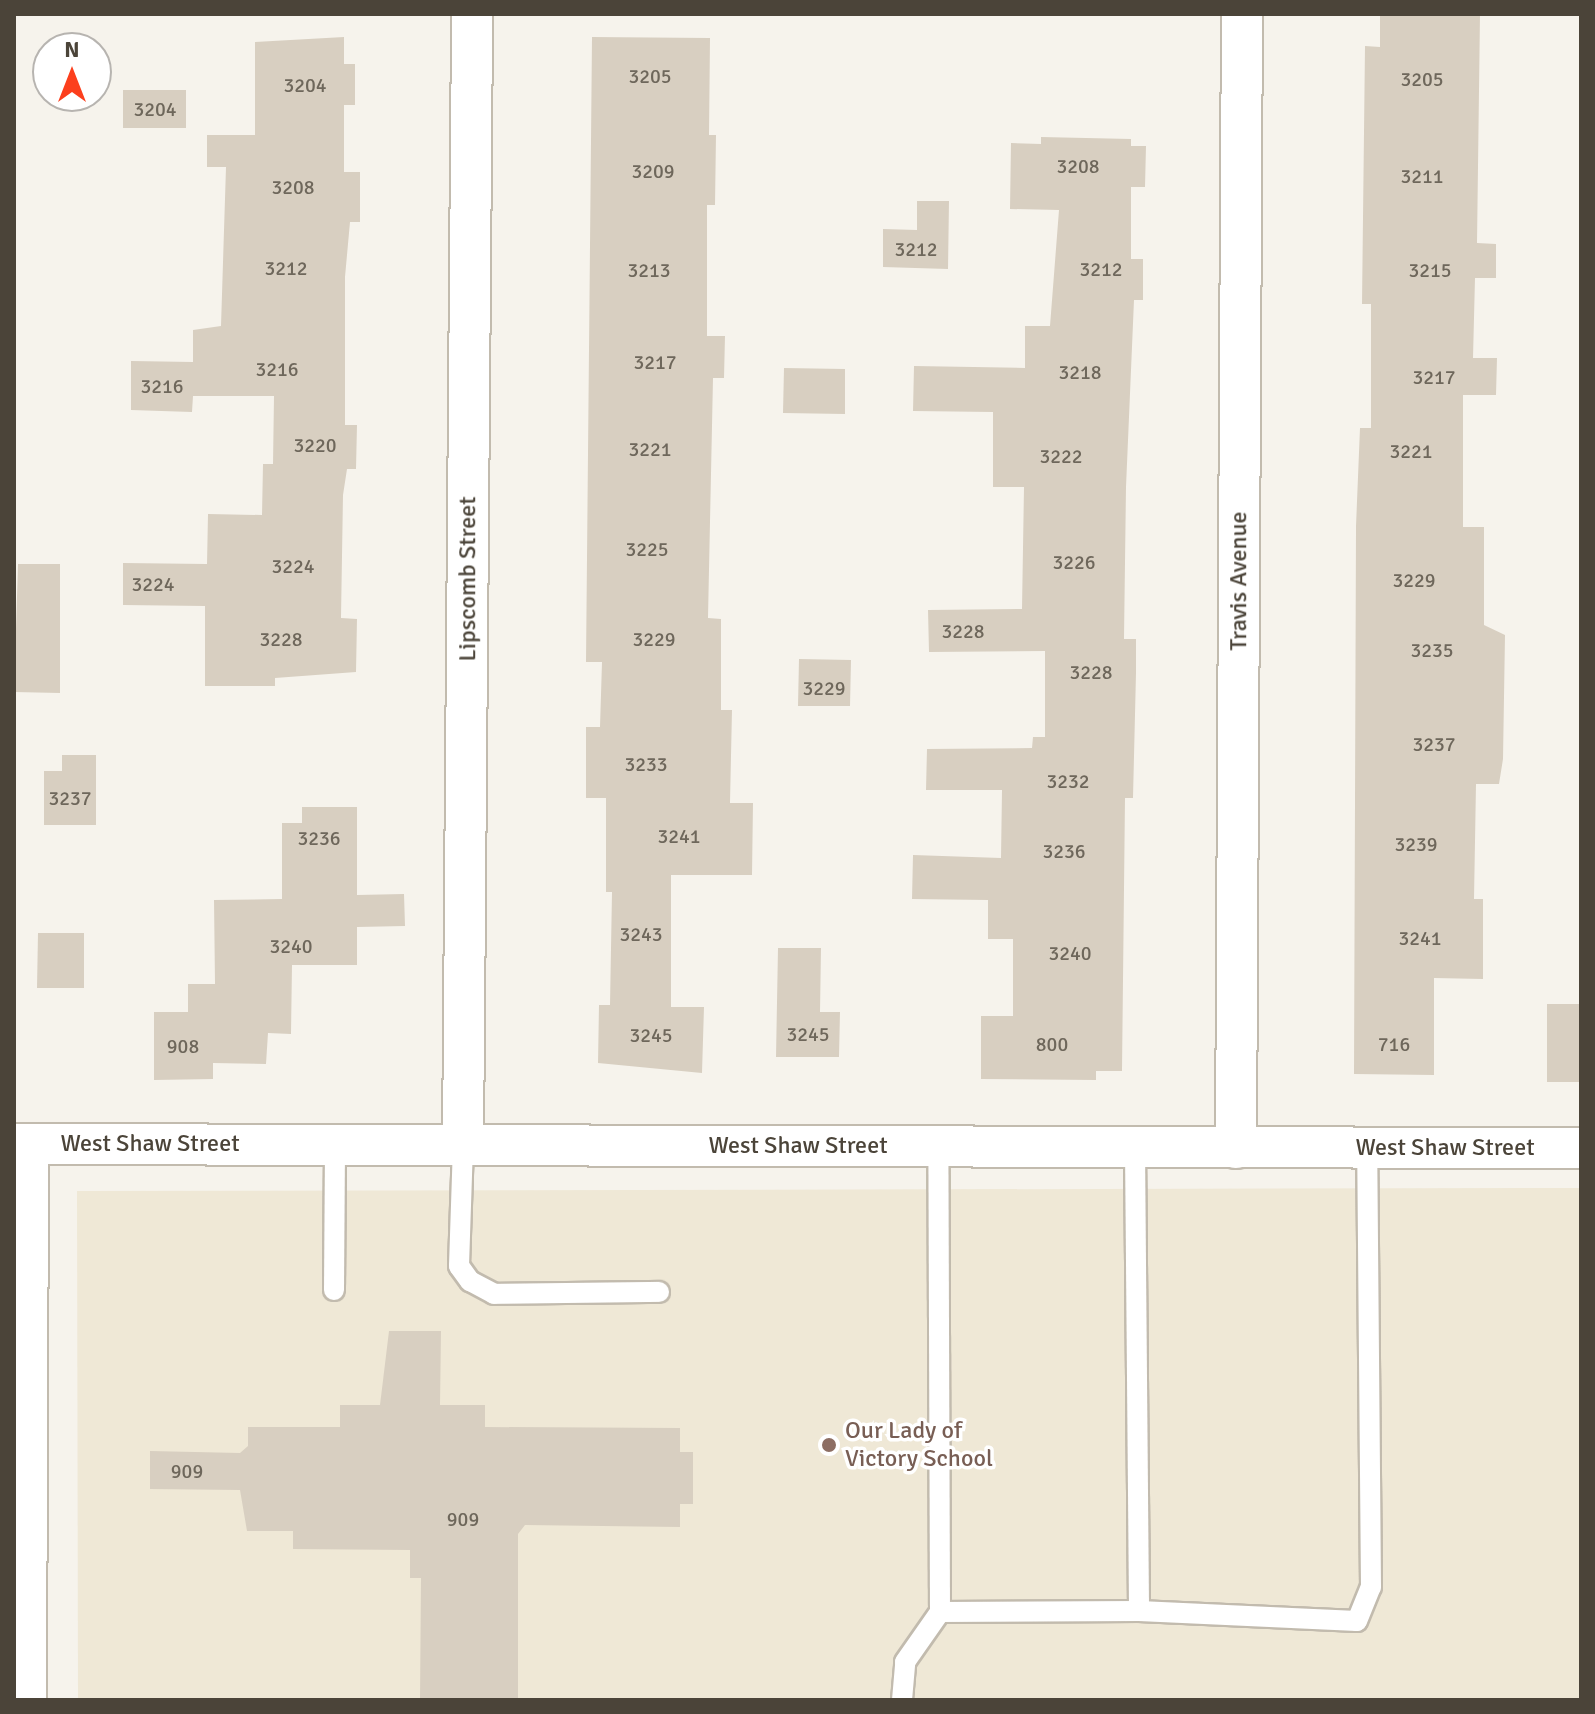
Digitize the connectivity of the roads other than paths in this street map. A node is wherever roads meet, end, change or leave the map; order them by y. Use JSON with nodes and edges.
{"nodes":[{"id":1,"x":472,"y":14,"type":"edge"},
{"id":2,"x":1242,"y":14,"type":"edge"},
{"id":3,"x":21,"y":1144,"type":"edge"},
{"id":4,"x":335,"y":1145,"type":"junction"},
{"id":5,"x":463,"y":1145,"type":"junction"},
{"id":6,"x":938,"y":1147,"type":"junction"},
{"id":7,"x":1135,"y":1148,"type":"junction"},
{"id":8,"x":1236,"y":1148,"type":"junction"},
{"id":9,"x":1367,"y":1148,"type":"junction"},
{"id":10,"x":1581,"y":1148,"type":"edge"},
{"id":11,"x":334,"y":1290,"type":"dead end"},
{"id":12,"x":659,"y":1292,"type":"dead end"},
{"id":13,"x":1139,"y":1611,"type":"junction"},
{"id":14,"x":940,"y":1612,"type":"junction"},
{"id":15,"x":26,"y":1700,"type":"edge"},
{"id":16,"x":902,"y":1700,"type":"edge"}],
"edges":[{"from":1,"to":5,"type":"street","name":"Lipscomb Street"},
{"from":2,"to":8,"type":"street","name":"Travis Avenue"},
{"from":3,"to":4,"type":"street","name":"West Shaw Street"},
{"from":3,"to":15,"type":"street"},
{"from":4,"to":5,"type":"street","name":"West Shaw Street"},
{"from":4,"to":11,"type":"lane"},
{"from":5,"to":6,"type":"street","name":"West Shaw Street"},
{"from":5,"to":12,"type":"lane"},
{"from":6,"to":7,"type":"street","name":"West Shaw Street"},
{"from":6,"to":14,"type":"lane"},
{"from":7,"to":8,"type":"street","name":"West Shaw Street"},
{"from":7,"to":13,"type":"lane"},
{"from":8,"to":9,"type":"street","name":"West Shaw Street"},
{"from":9,"to":10,"type":"street","name":"West Shaw Street"},
{"from":9,"to":13,"type":"lane"},
{"from":13,"to":14,"type":"lane"},
{"from":14,"to":16,"type":"lane"}]}
